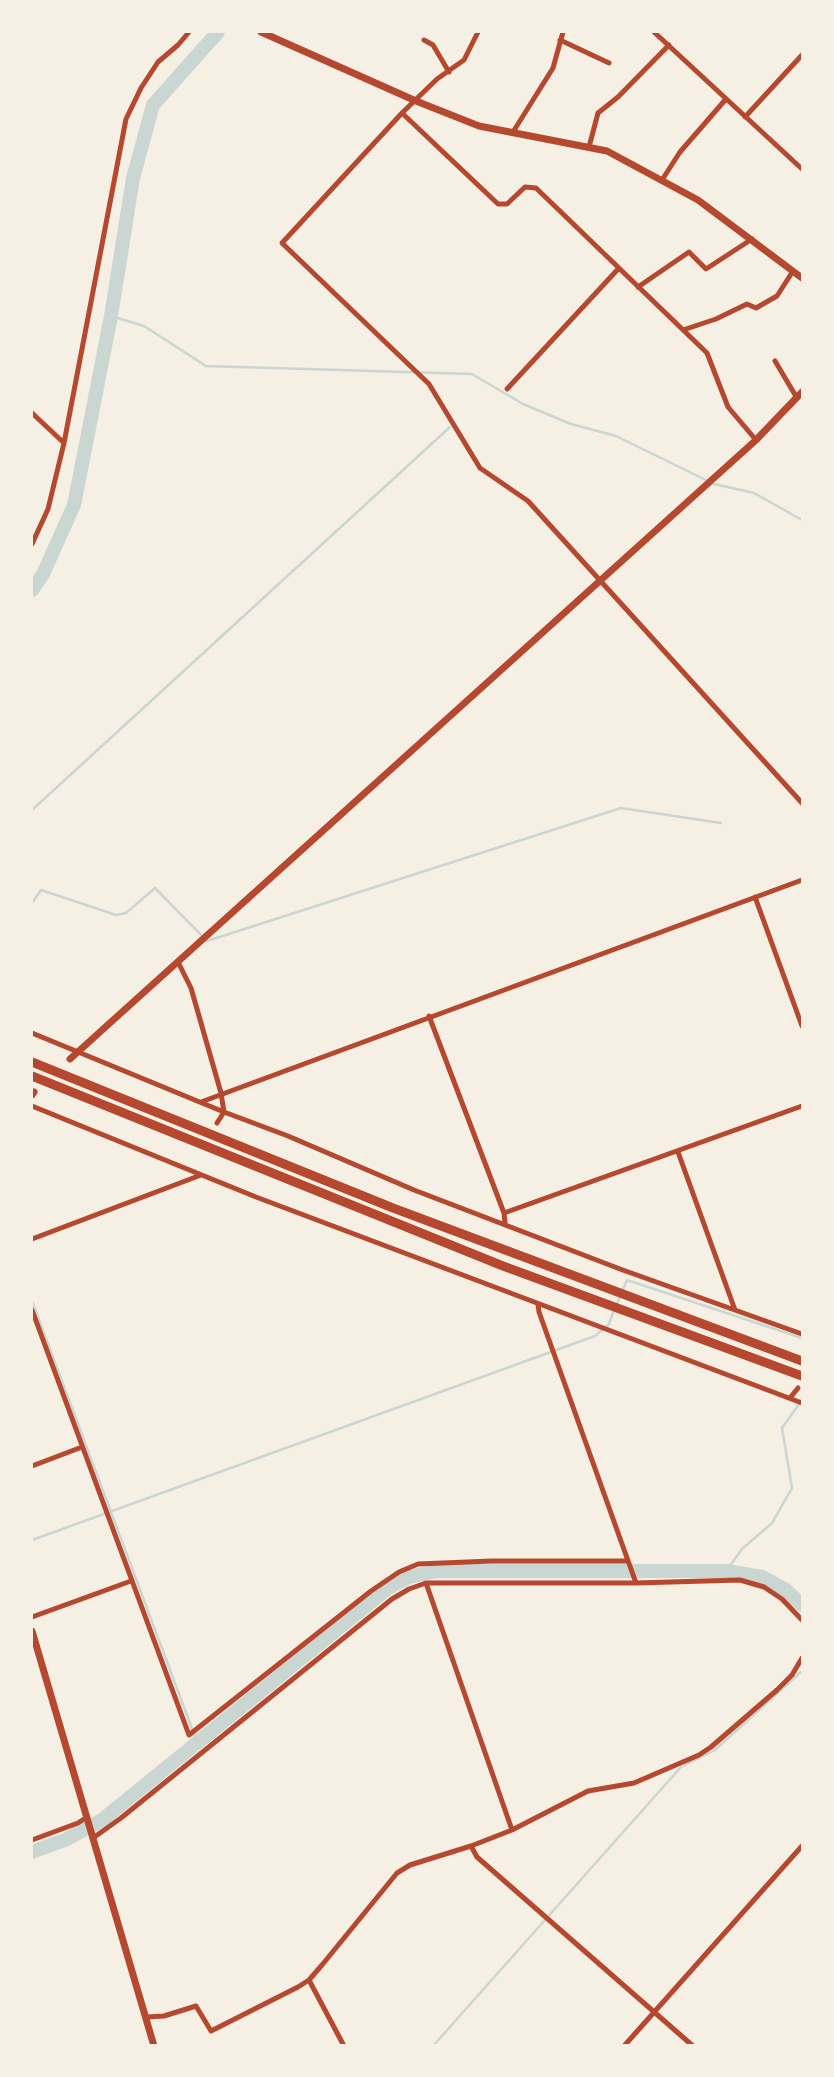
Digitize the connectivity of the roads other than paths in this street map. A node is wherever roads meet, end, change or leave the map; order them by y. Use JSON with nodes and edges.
{"nodes":[{"id":1,"x":189,"y":32,"type":"edge"},
{"id":2,"x":261,"y":32,"type":"edge"},
{"id":3,"x":478,"y":32,"type":"edge"},
{"id":4,"x":563,"y":32,"type":"edge"},
{"id":5,"x":654,"y":32,"type":"edge"},
{"id":6,"x":425,"y":40,"type":"dead end"},
{"id":7,"x":561,"y":40,"type":"junction"},
{"id":8,"x":669,"y":45,"type":"junction"},
{"id":9,"x":803,"y":55,"type":"edge"},
{"id":10,"x":609,"y":63,"type":"dead end"},
{"id":11,"x":449,"y":72,"type":"junction"},
{"id":12,"x":726,"y":99,"type":"junction"},
{"id":13,"x":415,"y":101,"type":"junction"},
{"id":14,"x":402,"y":113,"type":"junction"},
{"id":15,"x":745,"y":117,"type":"junction"},
{"id":16,"x":513,"y":132,"type":"junction"},
{"id":17,"x":589,"y":147,"type":"junction"},
{"id":18,"x":803,"y":169,"type":"edge"},
{"id":19,"x":663,"y":180,"type":"junction"},
{"id":20,"x":752,"y":239,"type":"junction"},
{"id":21,"x":619,"y":268,"type":"junction"},
{"id":22,"x":793,"y":271,"type":"junction"},
{"id":23,"x":803,"y":278,"type":"edge"},
{"id":24,"x":638,"y":287,"type":"junction"},
{"id":25,"x":683,"y":330,"type":"junction"},
{"id":26,"x":775,"y":361,"type":"dead end"},
{"id":27,"x":507,"y":390,"type":"dead end"},
{"id":28,"x":800,"y":395,"type":"edge"},
{"id":29,"x":33,"y":418,"type":"edge"},
{"id":30,"x":756,"y":440,"type":"junction"},
{"id":31,"x":64,"y":443,"type":"junction"},
{"id":32,"x":32,"y":544,"type":"edge"},
{"id":33,"x":600,"y":580,"type":"junction"},
{"id":34,"x":803,"y":790,"type":"edge"},
{"id":35,"x":796,"y":796,"type":"junction"},
{"id":36,"x":803,"y":803,"type":"edge"},
{"id":37,"x":803,"y":880,"type":"edge"},
{"id":38,"x":755,"y":897,"type":"junction"},
{"id":39,"x":178,"y":962,"type":"junction"},
{"id":40,"x":429,"y":1016,"type":"junction"},
{"id":41,"x":803,"y":1026,"type":"edge"},
{"id":42,"x":32,"y":1033,"type":"edge"},
{"id":43,"x":78,"y":1052,"type":"junction"},
{"id":44,"x":69,"y":1059,"type":"dead end"},
{"id":45,"x":32,"y":1062,"type":"edge"},
{"id":46,"x":32,"y":1076,"type":"edge"},
{"id":47,"x":221,"y":1093,"type":"junction"},
{"id":48,"x":201,"y":1102,"type":"junction"},
{"id":49,"x":32,"y":1106,"type":"edge"},
{"id":50,"x":803,"y":1107,"type":"edge"},
{"id":51,"x":223,"y":1112,"type":"junction"},
{"id":52,"x":218,"y":1123,"type":"dead end"},
{"id":53,"x":678,"y":1152,"type":"junction"},
{"id":54,"x":195,"y":1161,"type":"dead end"},
{"id":55,"x":192,"y":1171,"type":"junction"},
{"id":56,"x":201,"y":1175,"type":"junction"},
{"id":57,"x":414,"y":1190,"type":"junction"},
{"id":58,"x":411,"y":1199,"type":"dead end"},
{"id":59,"x":504,"y":1213,"type":"junction"},
{"id":60,"x":505,"y":1223,"type":"junction"},
{"id":61,"x":32,"y":1239,"type":"edge"},
{"id":62,"x":394,"y":1239,"type":"dead end"},
{"id":63,"x":391,"y":1249,"type":"junction"},
{"id":64,"x":620,"y":1269,"type":"junction"},
{"id":65,"x":617,"y":1277,"type":"dead end"},
{"id":66,"x":538,"y":1304,"type":"junction"},
{"id":67,"x":32,"y":1310,"type":"edge"},
{"id":68,"x":735,"y":1310,"type":"junction"},
{"id":69,"x":603,"y":1319,"type":"dead end"},
{"id":70,"x":600,"y":1327,"type":"junction"},
{"id":71,"x":803,"y":1334,"type":"edge"},
{"id":72,"x":803,"y":1361,"type":"edge"},
{"id":73,"x":803,"y":1376,"type":"edge"},
{"id":74,"x":798,"y":1388,"type":"dead end"},
{"id":75,"x":790,"y":1398,"type":"junction"},
{"id":76,"x":803,"y":1403,"type":"edge"},
{"id":77,"x":82,"y":1447,"type":"junction"},
{"id":78,"x":32,"y":1466,"type":"edge"},
{"id":79,"x":628,"y":1561,"type":"junction"},
{"id":80,"x":131,"y":1581,"type":"junction"},
{"id":81,"x":426,"y":1583,"type":"junction"},
{"id":82,"x":636,"y":1583,"type":"junction"},
{"id":83,"x":32,"y":1617,"type":"edge"},
{"id":84,"x":803,"y":1620,"type":"edge"},
{"id":85,"x":32,"y":1631,"type":"edge"},
{"id":86,"x":803,"y":1658,"type":"edge"},
{"id":87,"x":87,"y":1819,"type":"junction"},
{"id":88,"x":512,"y":1830,"type":"junction"},
{"id":89,"x":92,"y":1836,"type":"junction"},
{"id":90,"x":32,"y":1840,"type":"edge"},
{"id":91,"x":471,"y":1846,"type":"junction"},
{"id":92,"x":803,"y":1846,"type":"edge"},
{"id":93,"x":309,"y":1980,"type":"junction"},
{"id":94,"x":654,"y":2011,"type":"junction"},
{"id":95,"x":146,"y":2017,"type":"junction"},
{"id":96,"x":153,"y":2046,"type":"edge"},
{"id":97,"x":344,"y":2046,"type":"edge"},
{"id":98,"x":624,"y":2046,"type":"edge"},
{"id":99,"x":692,"y":2046,"type":"edge"}],
"edges":[{"from":1,"to":31,"type":"street"},
{"from":2,"to":13,"type":"main road"},
{"from":3,"to":11,"type":"street"},
{"from":4,"to":7,"type":"street"},
{"from":5,"to":8,"type":"street"},
{"from":6,"to":11,"type":"street"},
{"from":7,"to":10,"type":"street"},
{"from":7,"to":16,"type":"street"},
{"from":8,"to":12,"type":"street"},
{"from":8,"to":17,"type":"street"},
{"from":9,"to":15,"type":"street"},
{"from":11,"to":13,"type":"street"},
{"from":12,"to":15,"type":"street"},
{"from":12,"to":19,"type":"street"},
{"from":13,"to":14,"type":"street"},
{"from":13,"to":16,"type":"main road"},
{"from":14,"to":21,"type":"street"},
{"from":14,"to":33,"type":"street"},
{"from":15,"to":18,"type":"street"},
{"from":16,"to":17,"type":"main road"},
{"from":17,"to":19,"type":"main road"},
{"from":19,"to":20,"type":"main road"},
{"from":20,"to":22,"type":"main road"},
{"from":20,"to":24,"type":"street"},
{"from":21,"to":24,"type":"street"},
{"from":21,"to":27,"type":"street"},
{"from":22,"to":23,"type":"main road"},
{"from":22,"to":25,"type":"street"},
{"from":24,"to":25,"type":"street"},
{"from":25,"to":30,"type":"street"},
{"from":26,"to":28,"type":"street"},
{"from":28,"to":30,"type":"main road"},
{"from":29,"to":31,"type":"street"},
{"from":30,"to":33,"type":"main road"},
{"from":31,"to":32,"type":"street"},
{"from":33,"to":35,"type":"street"},
{"from":33,"to":39,"type":"main road"},
{"from":34,"to":35,"type":"street"},
{"from":35,"to":36,"type":"street"},
{"from":37,"to":38,"type":"street"},
{"from":38,"to":40,"type":"street"},
{"from":38,"to":41,"type":"street"},
{"from":39,"to":43,"type":"main road"},
{"from":39,"to":47,"type":"street"},
{"from":40,"to":47,"type":"street"},
{"from":40,"to":59,"type":"street"},
{"from":42,"to":43,"type":"street"},
{"from":43,"to":44,"type":"main road"},
{"from":43,"to":48,"type":"street"},
{"from":45,"to":72,"type":"highway"},
{"from":46,"to":73,"type":"highway"},
{"from":47,"to":48,"type":"street"},
{"from":47,"to":51,"type":"street"},
{"from":48,"to":51,"type":"street"},
{"from":49,"to":55,"type":"street"},
{"from":50,"to":53,"type":"street"},
{"from":51,"to":52,"type":"street"},
{"from":51,"to":57,"type":"street"},
{"from":53,"to":59,"type":"street"},
{"from":53,"to":68,"type":"street"},
{"from":54,"to":55,"type":"street"},
{"from":55,"to":56,"type":"street"},
{"from":56,"to":61,"type":"street"},
{"from":56,"to":63,"type":"street"},
{"from":57,"to":58,"type":"street"},
{"from":57,"to":60,"type":"street"},
{"from":59,"to":60,"type":"street"},
{"from":60,"to":64,"type":"street"},
{"from":62,"to":63,"type":"street"},
{"from":63,"to":66,"type":"street"},
{"from":64,"to":65,"type":"street"},
{"from":64,"to":68,"type":"street"},
{"from":66,"to":70,"type":"street"},
{"from":66,"to":79,"type":"street"},
{"from":67,"to":77,"type":"street"},
{"from":68,"to":71,"type":"street"},
{"from":69,"to":70,"type":"street"},
{"from":70,"to":75,"type":"street"},
{"from":74,"to":75,"type":"street"},
{"from":75,"to":76,"type":"street"},
{"from":77,"to":78,"type":"street"},
{"from":77,"to":80,"type":"street"},
{"from":79,"to":80,"type":"street"},
{"from":79,"to":82,"type":"street"},
{"from":80,"to":83,"type":"street"},
{"from":81,"to":82,"type":"street"},
{"from":81,"to":88,"type":"street"},
{"from":81,"to":89,"type":"street"},
{"from":82,"to":84,"type":"street"},
{"from":85,"to":87,"type":"main road"},
{"from":86,"to":88,"type":"street"},
{"from":87,"to":89,"type":"main road"},
{"from":87,"to":90,"type":"street"},
{"from":88,"to":91,"type":"street"},
{"from":89,"to":95,"type":"main road"},
{"from":91,"to":93,"type":"street"},
{"from":91,"to":94,"type":"street"},
{"from":92,"to":94,"type":"street"},
{"from":93,"to":95,"type":"street"},
{"from":93,"to":97,"type":"street"},
{"from":94,"to":98,"type":"street"},
{"from":94,"to":99,"type":"street"},
{"from":95,"to":96,"type":"main road"}]}
